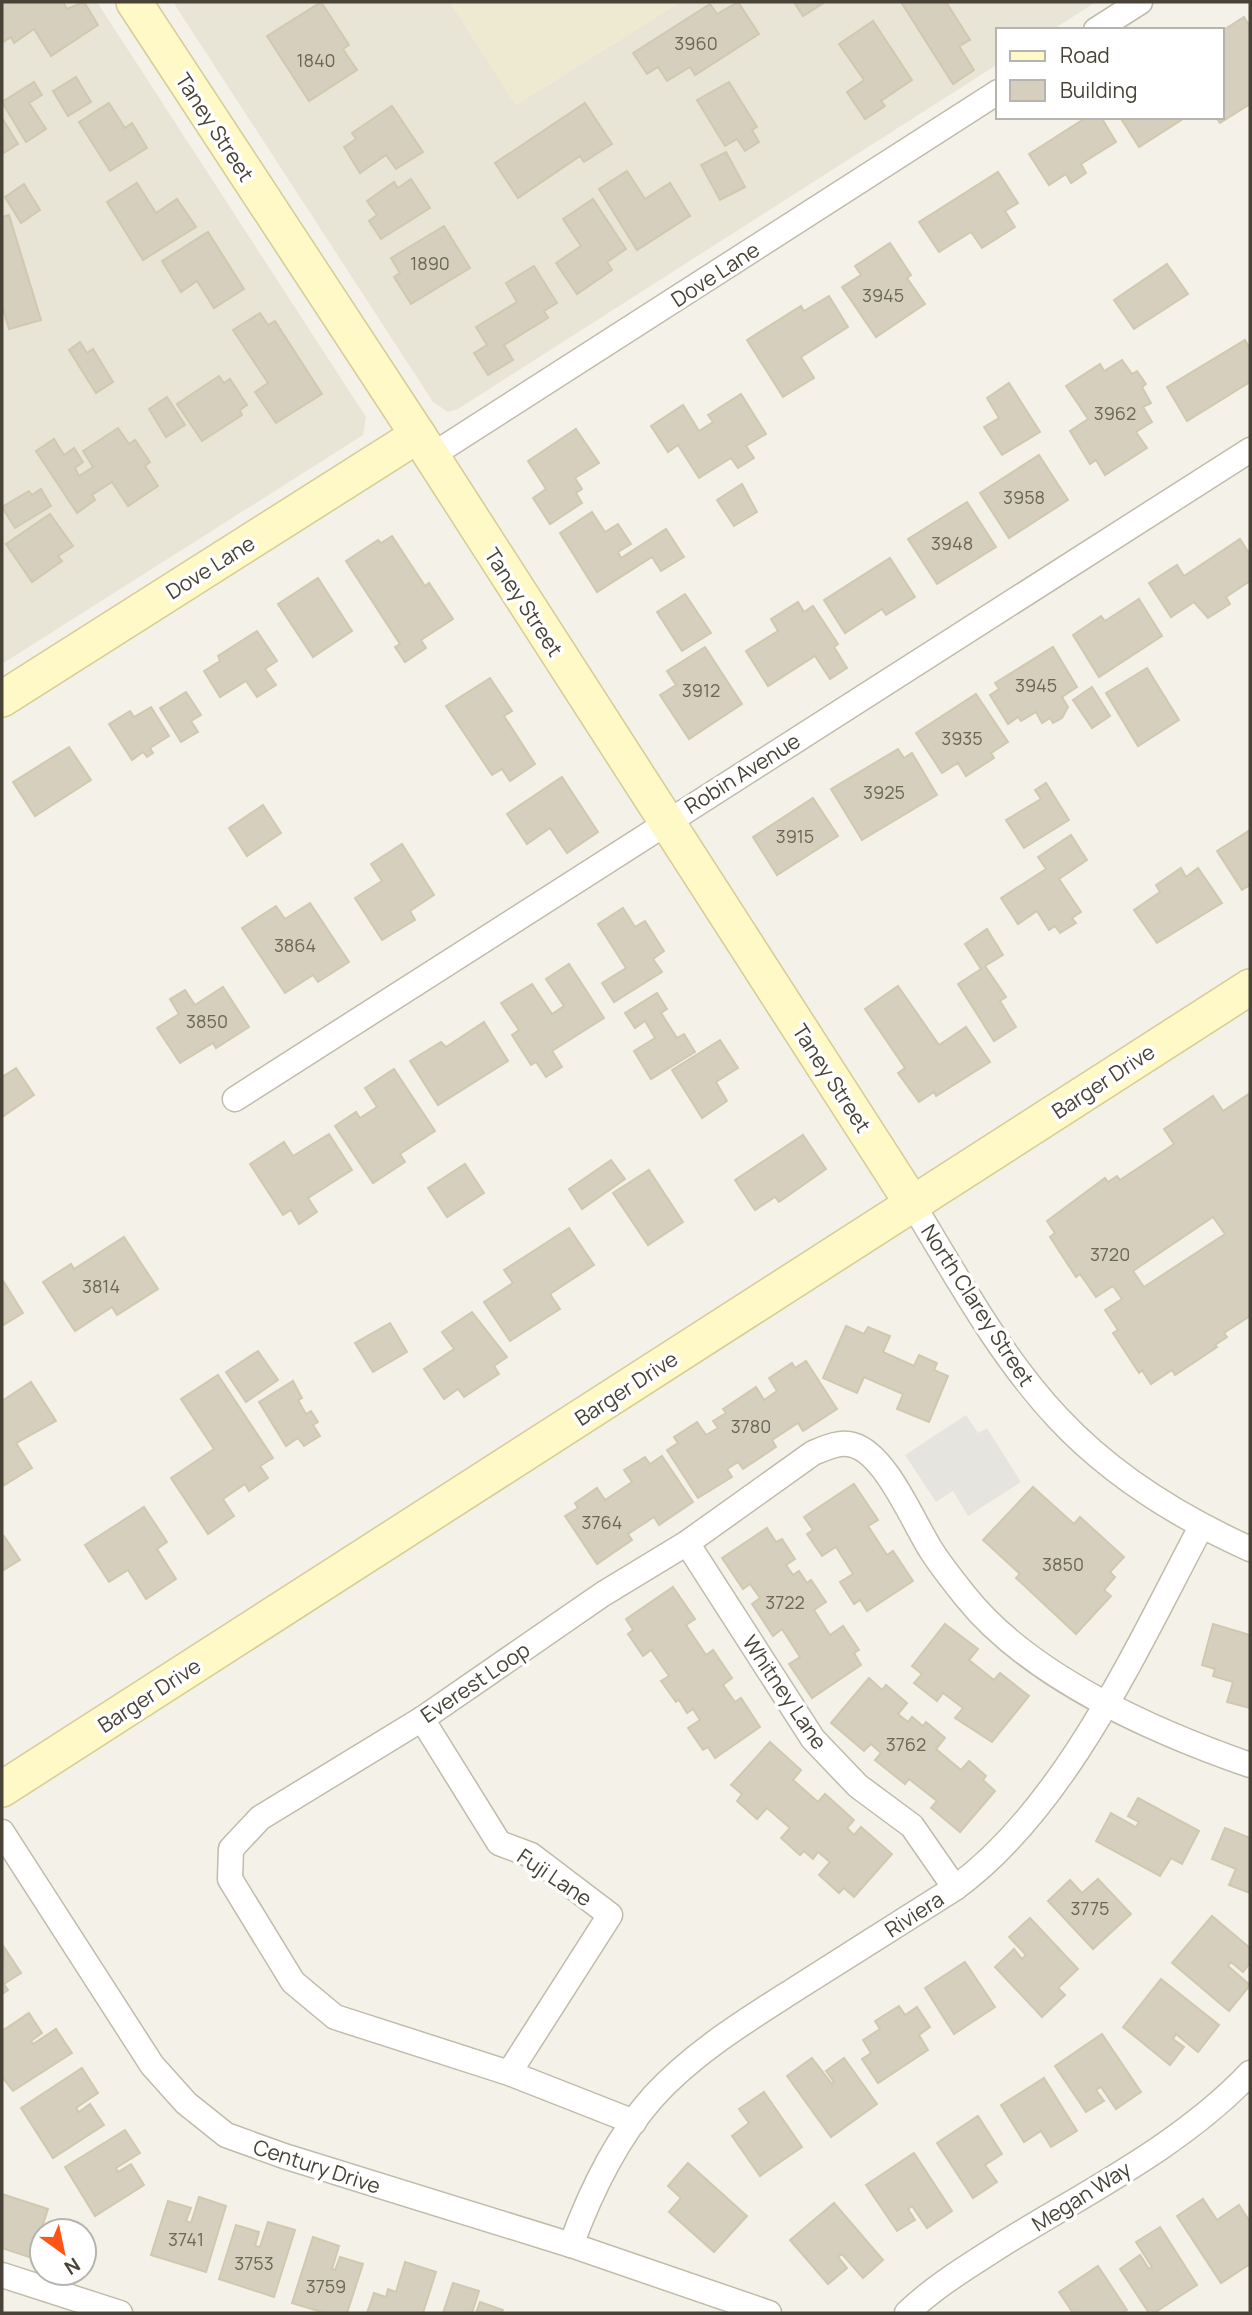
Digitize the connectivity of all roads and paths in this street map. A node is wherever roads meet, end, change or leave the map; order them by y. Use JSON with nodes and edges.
{"nodes":[{"id":1,"x":134,"y":2,"type":"edge"},
{"id":2,"x":1140,"y":2,"type":"edge"},
{"id":3,"x":1099,"y":28,"type":"edge"},
{"id":4,"x":996,"y":93,"type":"edge"},
{"id":5,"x":424,"y":445,"type":"junction"},
{"id":6,"x":1250,"y":450,"type":"edge"},
{"id":7,"x":2,"y":699,"type":"edge"},
{"id":8,"x":666,"y":820,"type":"junction"},
{"id":9,"x":1250,"y":987,"type":"edge"},
{"id":10,"x":235,"y":1098,"type":"dead end"},
{"id":11,"x":912,"y":1203,"type":"junction"},
{"id":12,"x":1201,"y":1527,"type":"junction"},
{"id":13,"x":687,"y":1543,"type":"junction"},
{"id":14,"x":1250,"y":1549,"type":"edge"},
{"id":15,"x":1107,"y":1704,"type":"junction"},
{"id":16,"x":422,"y":1719,"type":"junction"},
{"id":17,"x":1250,"y":1765,"type":"edge"},
{"id":18,"x":2,"y":1789,"type":"edge"},
{"id":19,"x":2,"y":1832,"type":"edge"},
{"id":20,"x":955,"y":1888,"type":"junction"},
{"id":21,"x":509,"y":2073,"type":"junction"},
{"id":22,"x":1250,"y":2073,"type":"edge"},
{"id":23,"x":634,"y":2122,"type":"junction"},
{"id":24,"x":571,"y":2245,"type":"junction"},
{"id":25,"x":2,"y":2275,"type":"edge"},
{"id":26,"x":120,"y":2313,"type":"edge"},
{"id":27,"x":769,"y":2313,"type":"edge"},
{"id":28,"x":907,"y":2313,"type":"edge"}],
"edges":[{"from":1,"to":5,"type":"street","name":"Taney Street"},
{"from":2,"to":3,"type":"street"},
{"from":4,"to":5,"type":"street","name":"Dove Lane"},
{"from":5,"to":7,"type":"street","name":"Dove Lane"},
{"from":5,"to":8,"type":"street","name":"Taney Street"},
{"from":6,"to":8,"type":"street","name":"Robin Avenue"},
{"from":8,"to":10,"type":"street","name":"Robin Avenue"},
{"from":8,"to":11,"type":"street","name":"Taney Street"},
{"from":9,"to":11,"type":"street","name":"Barger Drive"},
{"from":11,"to":12,"type":"street","name":"North Clarey Street"},
{"from":11,"to":18,"type":"street","name":"Barger Drive"},
{"from":12,"to":14,"type":"street","name":"North Clarey Street"},
{"from":12,"to":15,"type":"street","name":"Riviera"},
{"from":13,"to":15,"type":"street","name":"Everest Loop"},
{"from":13,"to":16,"type":"street","name":"Everest Loop"},
{"from":13,"to":20,"type":"street","name":"Whitney Lane"},
{"from":15,"to":17,"type":"street"},
{"from":15,"to":20,"type":"street","name":"Riviera"},
{"from":16,"to":21,"type":"street","name":"Fuji Lane"},
{"from":16,"to":21,"type":"street","name":"Everest Loop"},
{"from":19,"to":24,"type":"street","name":"Century Drive"},
{"from":20,"to":23,"type":"street","name":"Riviera"},
{"from":21,"to":23,"type":"street","name":"Everest Loop"},
{"from":22,"to":28,"type":"street","name":"Megan Way"},
{"from":23,"to":24,"type":"street","name":"Riviera"},
{"from":24,"to":27,"type":"street","name":"Century Drive"},
{"from":25,"to":26,"type":"street"}]}
